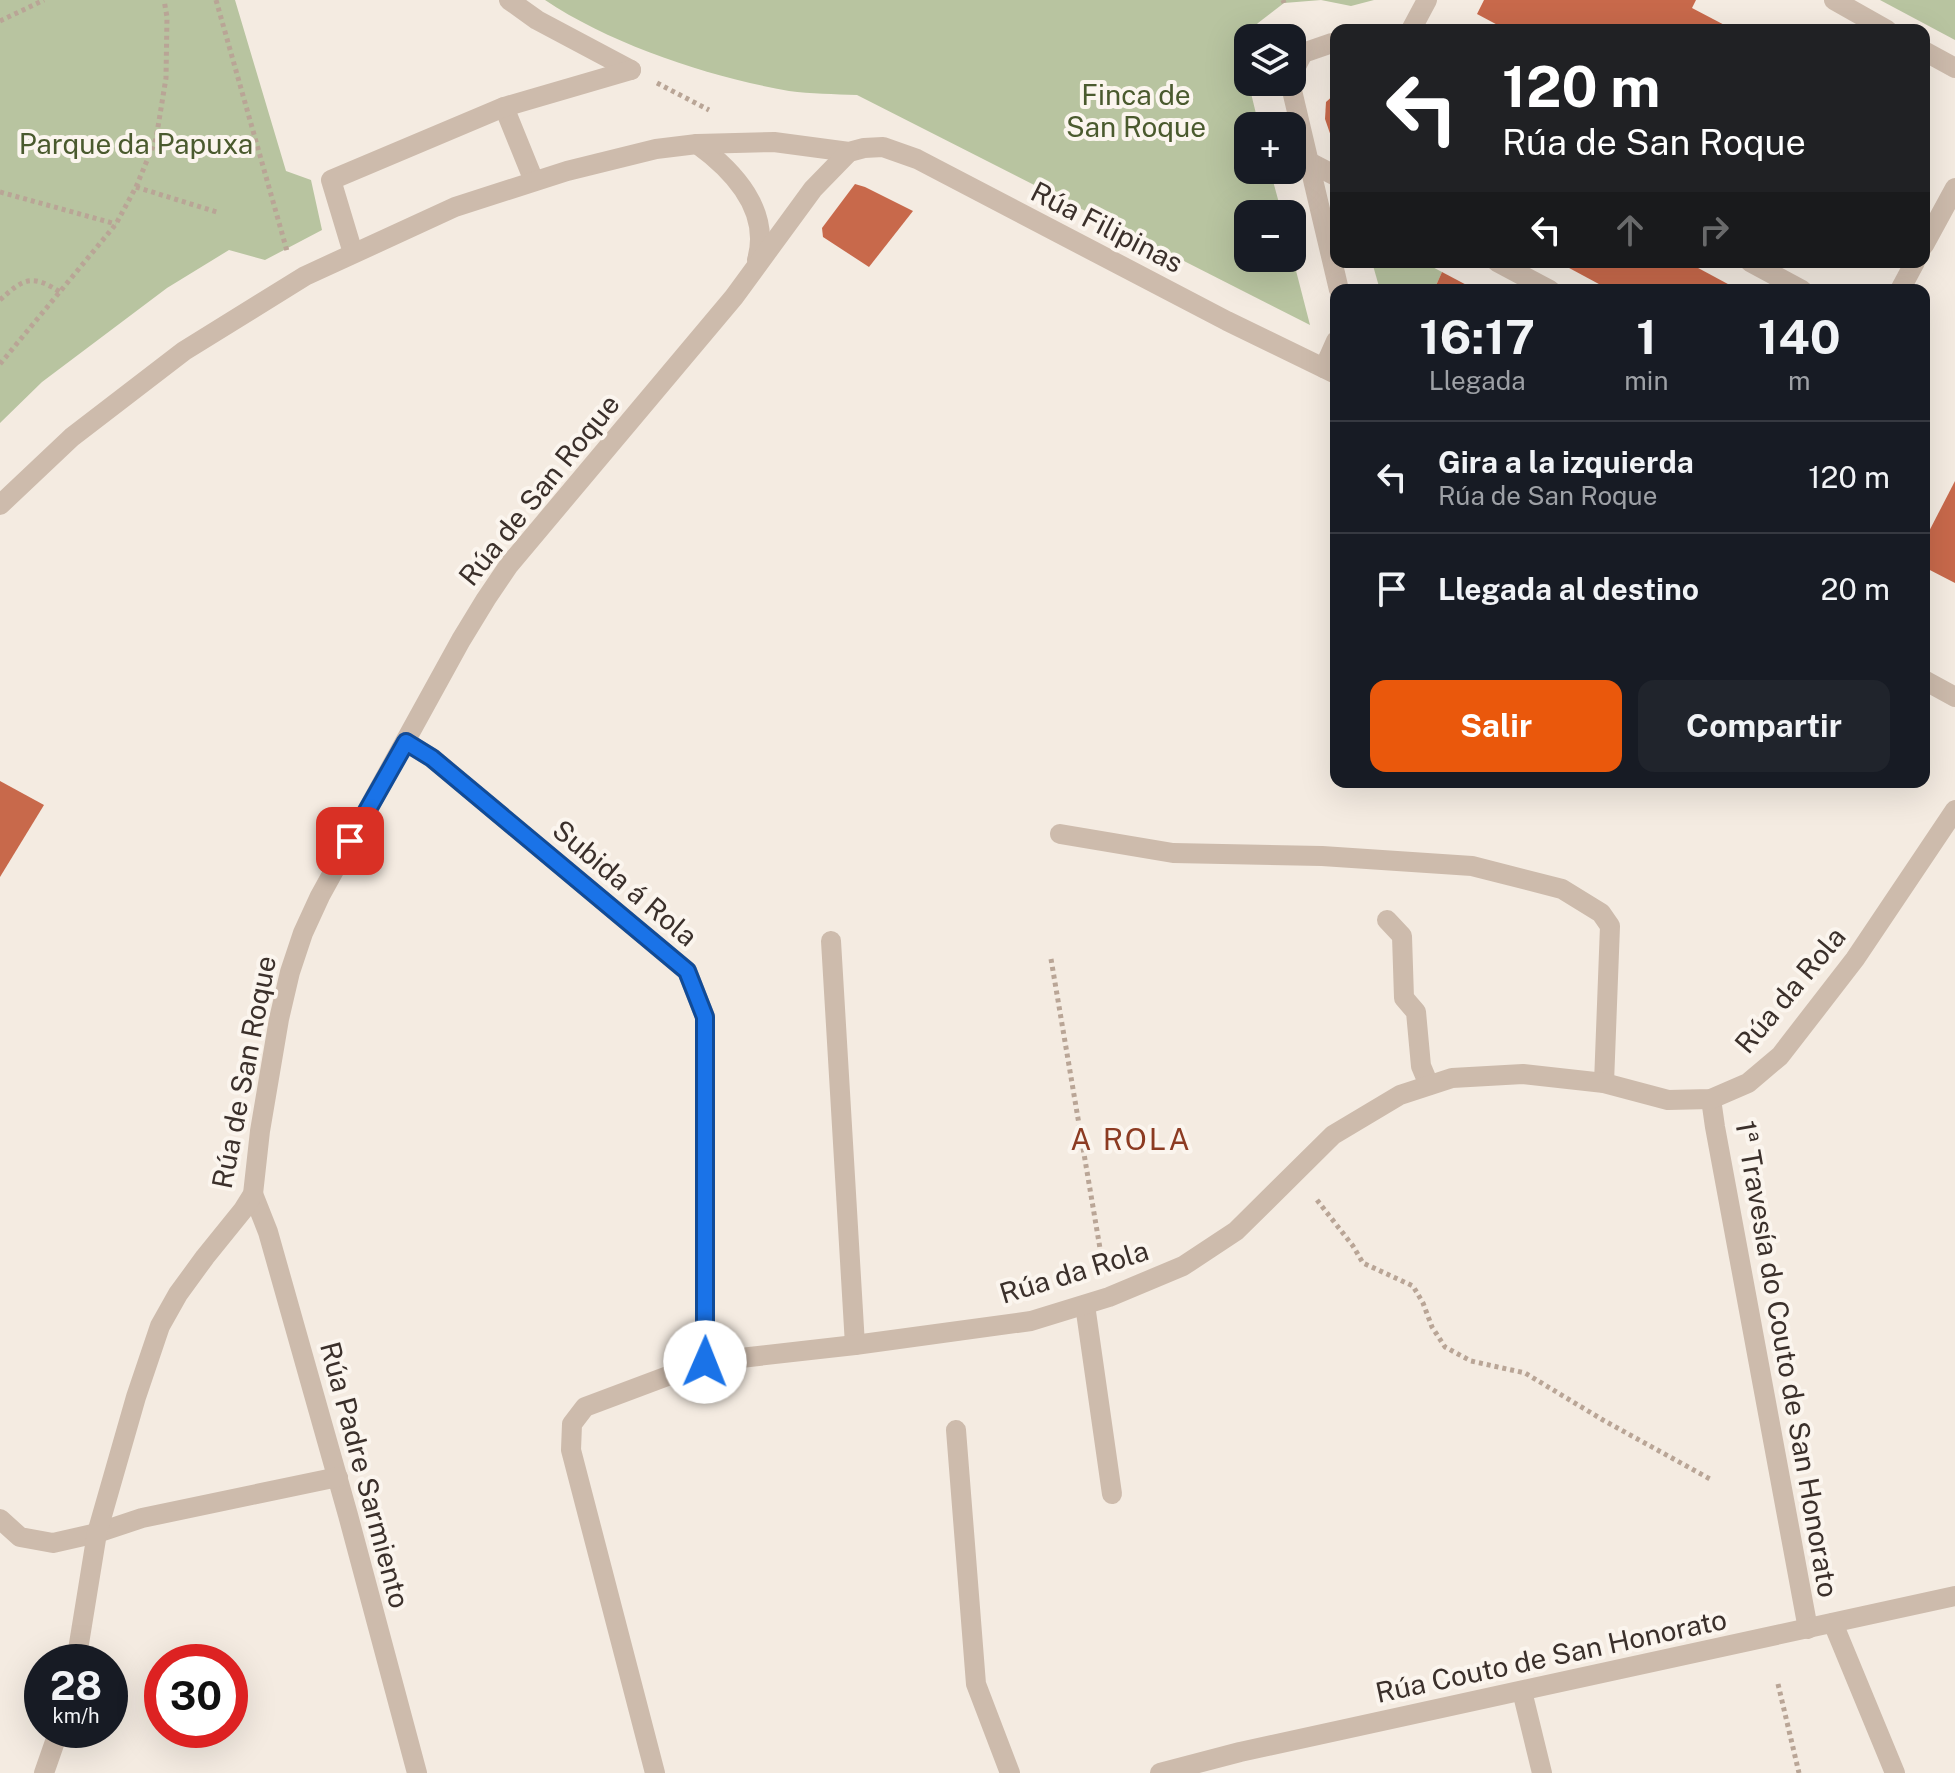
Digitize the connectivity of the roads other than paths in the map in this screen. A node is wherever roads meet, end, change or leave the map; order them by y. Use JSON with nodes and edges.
{"nodes":[{"id":1,"x":509,"y":0,"type":"edge"},
{"id":2,"x":1427,"y":0,"type":"edge"},
{"id":3,"x":1834,"y":0,"type":"edge"},
{"id":4,"x":1414,"y":24,"type":"edge"},
{"id":5,"x":1876,"y":24,"type":"edge"},
{"id":6,"x":1330,"y":44,"type":"edge"},
{"id":7,"x":1306,"y":52,"type":"edge"},
{"id":8,"x":1930,"y":54,"type":"edge"},
{"id":9,"x":1955,"y":68,"type":"edge"},
{"id":10,"x":1293,"y":96,"type":"edge"},
{"id":11,"x":504,"y":107,"type":"junction"},
{"id":12,"x":697,"y":144,"type":"junction"},
{"id":13,"x":849,"y":152,"type":"junction"},
{"id":14,"x":1309,"y":162,"type":"junction"},
{"id":15,"x":1330,"y":173,"type":"edge"},
{"id":16,"x":534,"y":181,"type":"junction"},
{"id":17,"x":1955,"y":188,"type":"edge"},
{"id":18,"x":1930,"y":234,"type":"edge"},
{"id":19,"x":1330,"y":252,"type":"edge"},
{"id":20,"x":353,"y":253,"type":"junction"},
{"id":21,"x":756,"y":265,"type":"junction"},
{"id":22,"x":1508,"y":268,"type":"edge"},
{"id":23,"x":1761,"y":268,"type":"edge"},
{"id":24,"x":1539,"y":284,"type":"edge"},
{"id":25,"x":1791,"y":284,"type":"edge"},
{"id":26,"x":1330,"y":371,"type":"edge"},
{"id":27,"x":0,"y":505,"type":"edge"},
{"id":28,"x":1930,"y":683,"type":"edge"},
{"id":29,"x":1955,"y":697,"type":"edge"},
{"id":30,"x":406,"y":742,"type":"junction"},
{"id":31,"x":1955,"y":810,"type":"edge"},
{"id":32,"x":1060,"y":834,"type":"dead end"},
{"id":33,"x":1387,"y":920,"type":"dead end"},
{"id":34,"x":831,"y":941,"type":"dead end"},
{"id":35,"x":1604,"y":1083,"type":"junction"},
{"id":36,"x":1429,"y":1085,"type":"junction"},
{"id":37,"x":1711,"y":1099,"type":"junction"},
{"id":38,"x":253,"y":1194,"type":"junction"},
{"id":39,"x":1085,"y":1305,"type":"junction"},
{"id":40,"x":855,"y":1345,"type":"junction"},
{"id":41,"x":705,"y":1362,"type":"junction"},
{"id":42,"x":956,"y":1430,"type":"dead end"},
{"id":43,"x":338,"y":1477,"type":"junction"},
{"id":44,"x":1112,"y":1494,"type":"dead end"},
{"id":45,"x":0,"y":1519,"type":"edge"},
{"id":46,"x":97,"y":1533,"type":"junction"},
{"id":47,"x":1955,"y":1596,"type":"edge"},
{"id":48,"x":1833,"y":1623,"type":"junction"},
{"id":49,"x":1808,"y":1629,"type":"junction"},
{"id":50,"x":79,"y":1644,"type":"edge"},
{"id":51,"x":1522,"y":1691,"type":"junction"},
{"id":52,"x":53,"y":1748,"type":"edge"},
{"id":53,"x":44,"y":1773,"type":"edge"},
{"id":54,"x":417,"y":1773,"type":"edge"},
{"id":55,"x":655,"y":1773,"type":"edge"},
{"id":56,"x":1010,"y":1773,"type":"edge"},
{"id":57,"x":1160,"y":1773,"type":"edge"},
{"id":58,"x":1542,"y":1773,"type":"edge"},
{"id":59,"x":1895,"y":1773,"type":"edge"}],
"edges":[{"from":1,"to":11,"type":"street"},
{"from":2,"to":4,"type":"street"},
{"from":3,"to":5,"type":"street"},
{"from":6,"to":7,"type":"street"},
{"from":8,"to":9,"type":"street"},
{"from":10,"to":14,"type":"street"},
{"from":11,"to":16,"type":"street"},
{"from":11,"to":20,"type":"street"},
{"from":12,"to":13,"type":"street","name":"Rúa Filipinas"},
{"from":12,"to":16,"type":"street","name":"Rúa Filipinas"},
{"from":12,"to":21,"type":"street"},
{"from":13,"to":21,"type":"street","name":"Rúa de San Roque"},
{"from":13,"to":26,"type":"street","name":"Rúa Filipinas"},
{"from":14,"to":15,"type":"street"},
{"from":14,"to":19,"type":"street"},
{"from":16,"to":20,"type":"street","name":"Rúa Filipinas"},
{"from":17,"to":18,"type":"street"},
{"from":20,"to":27,"type":"street","name":"Rúa Filipinas"},
{"from":21,"to":30,"type":"street","name":"Rúa de San Roque"},
{"from":22,"to":24,"type":"street"},
{"from":23,"to":25,"type":"street"},
{"from":28,"to":29,"type":"street"},
{"from":30,"to":38,"type":"street","name":"Rúa de San Roque"},
{"from":30,"to":41,"type":"street","name":"Subida á Rola"},
{"from":31,"to":37,"type":"street","name":"Rúa da Rola"},
{"from":32,"to":35,"type":"street"},
{"from":33,"to":36,"type":"street"},
{"from":34,"to":40,"type":"street"},
{"from":35,"to":36,"type":"street","name":"Rúa da Rola"},
{"from":35,"to":37,"type":"street","name":"Rúa da Rola"},
{"from":36,"to":39,"type":"street","name":"Rúa da Rola"},
{"from":37,"to":49,"type":"street","name":"1ª Travesía do Couto de San Honorato"},
{"from":38,"to":43,"type":"street","name":"Rúa Padre Sarmiento"},
{"from":38,"to":46,"type":"street","name":"Rúa de San Roque"},
{"from":39,"to":40,"type":"street","name":"Rúa da Rola"},
{"from":39,"to":44,"type":"street"},
{"from":40,"to":41,"type":"street","name":"Rúa da Rola"},
{"from":41,"to":55,"type":"street","name":"Rúa da Rola"},
{"from":42,"to":56,"type":"street"},
{"from":43,"to":46,"type":"street"},
{"from":43,"to":54,"type":"street","name":"Rúa Padre Sarmiento"},
{"from":45,"to":46,"type":"street"},
{"from":46,"to":50,"type":"street","name":"Rúa de San Roque"},
{"from":47,"to":48,"type":"street","name":"Rúa Couto de San Honorato"},
{"from":48,"to":49,"type":"street","name":"Rúa Couto de San Honorato"},
{"from":48,"to":59,"type":"street"},
{"from":49,"to":51,"type":"street","name":"Rúa Couto de San Honorato"},
{"from":51,"to":57,"type":"street","name":"Rúa Couto de San Honorato"},
{"from":51,"to":58,"type":"street"},
{"from":52,"to":53,"type":"street"}]}
